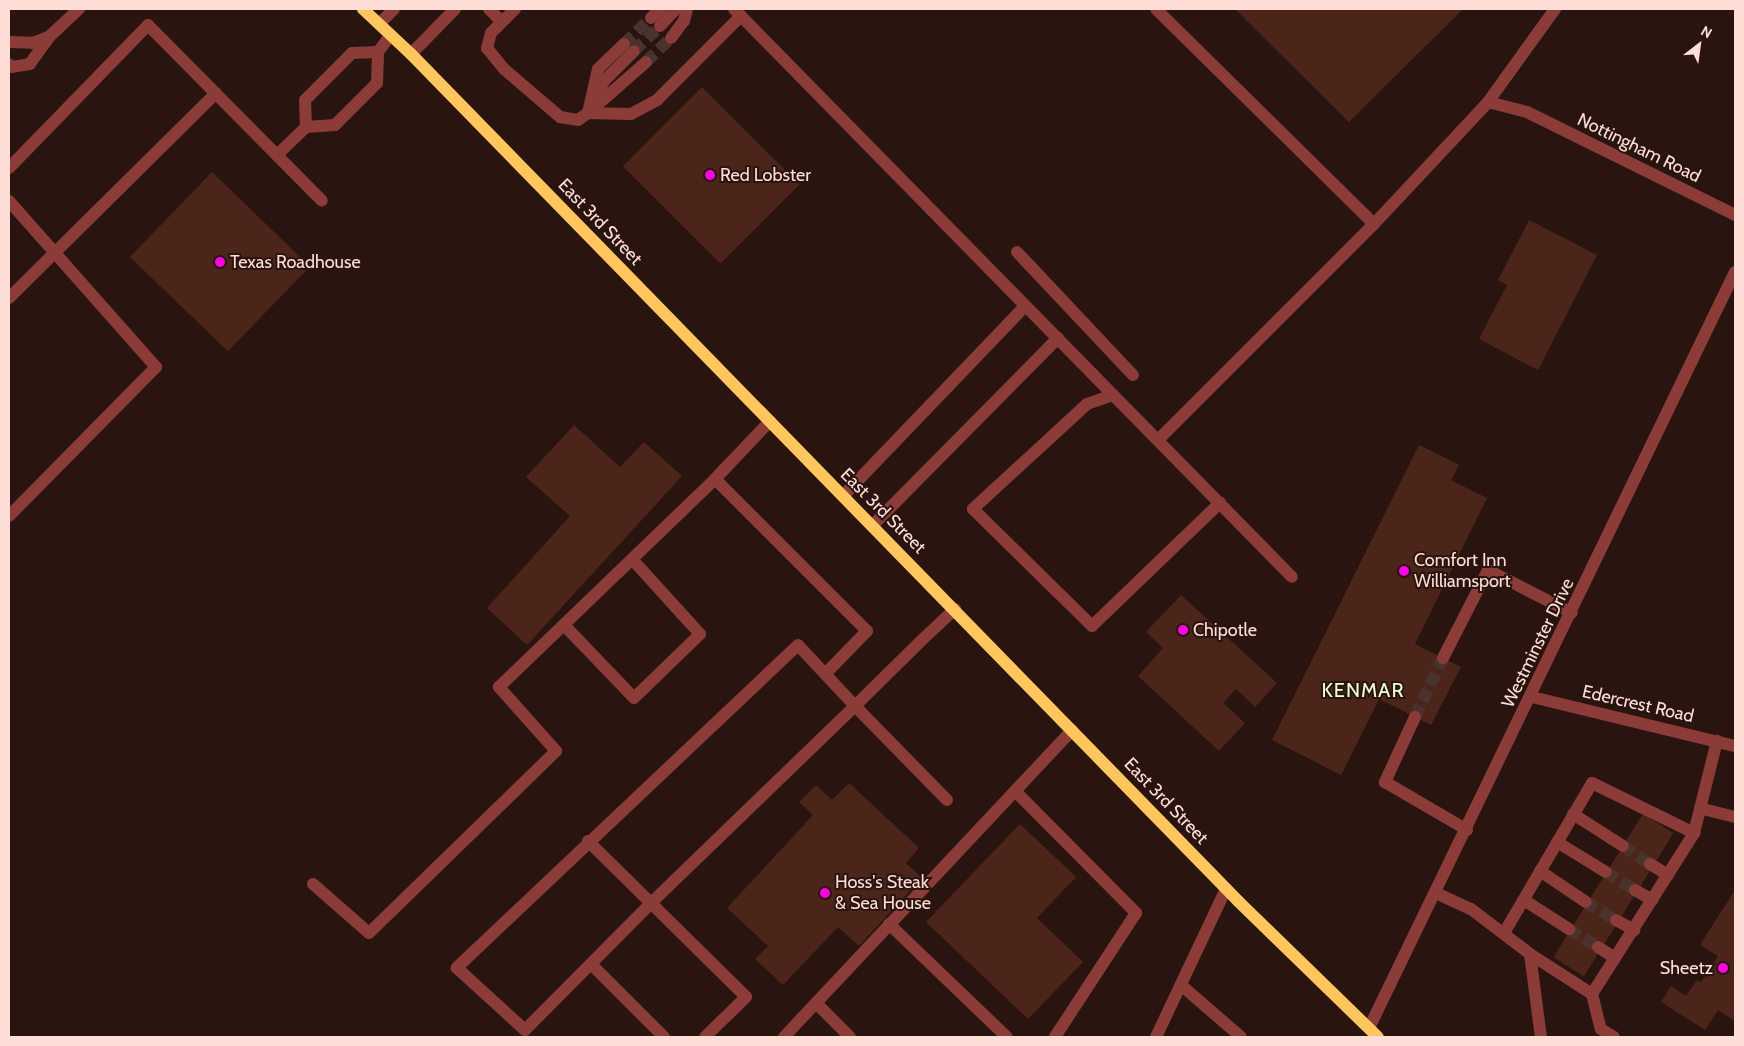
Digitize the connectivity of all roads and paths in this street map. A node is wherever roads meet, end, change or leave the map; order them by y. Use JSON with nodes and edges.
{"nodes":[{"id":1,"x":79,"y":9,"type":"edge"},
{"id":2,"x":363,"y":9,"type":"edge"},
{"id":3,"x":394,"y":9,"type":"edge"},
{"id":4,"x":455,"y":9,"type":"edge"},
{"id":5,"x":490,"y":9,"type":"edge"},
{"id":6,"x":515,"y":9,"type":"edge"},
{"id":7,"x":676,"y":9,"type":"edge"},
{"id":8,"x":687,"y":9,"type":"edge"},
{"id":9,"x":1156,"y":9,"type":"edge"},
{"id":10,"x":1555,"y":9,"type":"edge"},
{"id":11,"x":737,"y":12,"type":"edge"},
{"id":12,"x":657,"y":18,"type":"tunnel mouth"},
{"id":13,"x":502,"y":22,"type":"junction"},
{"id":14,"x":379,"y":24,"type":"junction"},
{"id":15,"x":391,"y":35,"type":"junction"},
{"id":16,"x":50,"y":36,"type":"junction"},
{"id":17,"x":671,"y":38,"type":"tunnel mouth"},
{"id":18,"x":9,"y":42,"type":"edge"},
{"id":19,"x":629,"y":47,"type":"tunnel mouth"},
{"id":20,"x":378,"y":52,"type":"junction"},
{"id":21,"x":411,"y":54,"type":"junction"},
{"id":22,"x":646,"y":62,"type":"tunnel mouth"},
{"id":23,"x":9,"y":64,"type":"edge"},
{"id":24,"x":216,"y":93,"type":"junction"},
{"id":25,"x":1488,"y":102,"type":"junction"},
{"id":26,"x":588,"y":113,"type":"junction"},
{"id":27,"x":306,"y":127,"type":"junction"},
{"id":28,"x":277,"y":155,"type":"junction"},
{"id":29,"x":9,"y":168,"type":"edge"},
{"id":30,"x":322,"y":201,"type":"dead end"},
{"id":31,"x":9,"y":202,"type":"edge"},
{"id":32,"x":1735,"y":216,"type":"edge"},
{"id":33,"x":1374,"y":224,"type":"junction"},
{"id":34,"x":54,"y":252,"type":"junction"},
{"id":35,"x":1017,"y":252,"type":"dead end"},
{"id":36,"x":1735,"y":272,"type":"edge"},
{"id":37,"x":9,"y":298,"type":"edge"},
{"id":38,"x":1026,"y":306,"type":"junction"},
{"id":39,"x":1058,"y":338,"type":"junction"},
{"id":40,"x":1133,"y":375,"type":"dead end"},
{"id":41,"x":1113,"y":395,"type":"junction"},
{"id":42,"x":770,"y":421,"type":"junction"},
{"id":43,"x":1158,"y":440,"type":"junction"},
{"id":44,"x":715,"y":478,"type":"junction"},
{"id":45,"x":843,"y":496,"type":"junction"},
{"id":46,"x":1220,"y":503,"type":"junction"},
{"id":47,"x":9,"y":516,"type":"edge"},
{"id":48,"x":873,"y":525,"type":"junction"},
{"id":49,"x":633,"y":560,"type":"junction"},
{"id":50,"x":1292,"y":577,"type":"dead end"},
{"id":51,"x":955,"y":609,"type":"junction"},
{"id":52,"x":1572,"y":613,"type":"junction"},
{"id":53,"x":564,"y":625,"type":"junction"},
{"id":54,"x":1443,"y":658,"type":"tunnel mouth"},
{"id":55,"x":825,"y":674,"type":"junction"},
{"id":56,"x":1532,"y":698,"type":"junction"},
{"id":57,"x":855,"y":706,"type":"junction"},
{"id":58,"x":1415,"y":717,"type":"tunnel mouth"},
{"id":59,"x":1072,"y":730,"type":"junction"},
{"id":60,"x":1717,"y":741,"type":"junction"},
{"id":61,"x":1735,"y":746,"type":"edge"},
{"id":62,"x":1014,"y":791,"type":"junction"},
{"id":63,"x":947,"y":800,"type":"dead end"},
{"id":64,"x":1703,"y":809,"type":"junction"},
{"id":65,"x":1573,"y":814,"type":"junction"},
{"id":66,"x":1735,"y":817,"type":"edge"},
{"id":67,"x":1467,"y":830,"type":"junction"},
{"id":68,"x":1694,"y":833,"type":"junction"},
{"id":69,"x":588,"y":841,"type":"junction"},
{"id":70,"x":1557,"y":842,"type":"junction"},
{"id":71,"x":1623,"y":846,"type":"tunnel mouth"},
{"id":72,"x":1650,"y":864,"type":"tunnel mouth"},
{"id":73,"x":1540,"y":871,"type":"junction"},
{"id":74,"x":1606,"y":872,"type":"tunnel mouth"},
{"id":75,"x":1668,"y":875,"type":"junction"},
{"id":76,"x":313,"y":884,"type":"dead end"},
{"id":77,"x":1226,"y":889,"type":"junction"},
{"id":78,"x":1636,"y":890,"type":"tunnel mouth"},
{"id":79,"x":1436,"y":893,"type":"junction"},
{"id":80,"x":1524,"y":900,"type":"junction"},
{"id":81,"x":1652,"y":900,"type":"junction"},
{"id":82,"x":1586,"y":902,"type":"tunnel mouth"},
{"id":83,"x":650,"y":904,"type":"junction"},
{"id":84,"x":1616,"y":920,"type":"tunnel mouth"},
{"id":85,"x":889,"y":924,"type":"junction"},
{"id":86,"x":1569,"y":929,"type":"tunnel mouth"},
{"id":87,"x":1634,"y":930,"type":"junction"},
{"id":88,"x":1504,"y":933,"type":"junction"},
{"id":89,"x":1598,"y":948,"type":"tunnel mouth"},
{"id":90,"x":1530,"y":954,"type":"junction"},
{"id":91,"x":1615,"y":958,"type":"junction"},
{"id":92,"x":591,"y":964,"type":"junction"},
{"id":93,"x":1181,"y":985,"type":"junction"},
{"id":94,"x":1592,"y":994,"type":"junction"},
{"id":95,"x":816,"y":1003,"type":"junction"},
{"id":96,"x":530,"y":1033,"type":"edge"},
{"id":97,"x":1374,"y":1033,"type":"edge"},
{"id":98,"x":664,"y":1037,"type":"edge"},
{"id":99,"x":705,"y":1037,"type":"edge"},
{"id":100,"x":784,"y":1037,"type":"edge"},
{"id":101,"x":850,"y":1037,"type":"edge"},
{"id":102,"x":1007,"y":1037,"type":"edge"},
{"id":103,"x":1055,"y":1037,"type":"edge"},
{"id":104,"x":1156,"y":1037,"type":"edge"},
{"id":105,"x":1241,"y":1037,"type":"edge"},
{"id":106,"x":1542,"y":1037,"type":"edge"},
{"id":107,"x":1614,"y":1037,"type":"edge"}],
"edges":[{"from":1,"to":16,"type":"street"},
{"from":2,"to":14,"type":"main road","name":"East 3rd Street"},
{"from":3,"to":14,"type":"street"},
{"from":4,"to":21,"type":"street"},
{"from":5,"to":13,"type":"street"},
{"from":6,"to":13,"type":"street"},
{"from":7,"to":12,"type":"street"},
{"from":8,"to":17,"type":"street"},
{"from":9,"to":33,"type":"street"},
{"from":10,"to":25,"type":"street"},
{"from":11,"to":26,"type":"street"},
{"from":11,"to":38,"type":"street"},
{"from":13,"to":26,"type":"street"},
{"from":14,"to":15,"type":"main road","name":"East 3rd Street"},
{"from":15,"to":20,"type":"street"},
{"from":15,"to":21,"type":"main road","name":"East 3rd Street"},
{"from":16,"to":18,"type":"street"},
{"from":16,"to":23,"type":"street"},
{"from":19,"to":26,"type":"street"},
{"from":20,"to":27,"type":"street"},
{"from":20,"to":27,"type":"street"},
{"from":21,"to":42,"type":"main road","name":"East 3rd Street"},
{"from":22,"to":26,"type":"street"},
{"from":24,"to":28,"type":"street"},
{"from":24,"to":29,"type":"street"},
{"from":24,"to":34,"type":"street"},
{"from":25,"to":32,"type":"street","name":"Nottingham Road"},
{"from":25,"to":33,"type":"street"},
{"from":27,"to":28,"type":"street"},
{"from":28,"to":30,"type":"street"},
{"from":31,"to":34,"type":"street"},
{"from":33,"to":43,"type":"street"},
{"from":34,"to":37,"type":"street"},
{"from":34,"to":47,"type":"street"},
{"from":35,"to":40,"type":"street"},
{"from":36,"to":52,"type":"street","name":"Westminster Drive"},
{"from":38,"to":39,"type":"street"},
{"from":38,"to":45,"type":"street"},
{"from":39,"to":41,"type":"street"},
{"from":39,"to":48,"type":"street"},
{"from":41,"to":43,"type":"street"},
{"from":41,"to":46,"type":"street"},
{"from":42,"to":44,"type":"street"},
{"from":42,"to":45,"type":"main road","name":"East 3rd Street"},
{"from":43,"to":46,"type":"street"},
{"from":44,"to":49,"type":"street"},
{"from":44,"to":55,"type":"street"},
{"from":45,"to":48,"type":"main road","name":"East 3rd Street"},
{"from":46,"to":50,"type":"street"},
{"from":48,"to":51,"type":"main road","name":"East 3rd Street"},
{"from":49,"to":53,"type":"street"},
{"from":49,"to":53,"type":"street"},
{"from":51,"to":57,"type":"street"},
{"from":51,"to":59,"type":"main road","name":"East 3rd Street"},
{"from":52,"to":54,"type":"street"},
{"from":52,"to":56,"type":"street","name":"Westminster Drive"},
{"from":53,"to":76,"type":"street"},
{"from":55,"to":57,"type":"street"},
{"from":55,"to":69,"type":"street"},
{"from":56,"to":60,"type":"street","name":"Edercrest Road"},
{"from":56,"to":67,"type":"street","name":"Westminster Drive"},
{"from":57,"to":63,"type":"street"},
{"from":57,"to":83,"type":"street"},
{"from":58,"to":67,"type":"street"},
{"from":59,"to":62,"type":"street"},
{"from":59,"to":77,"type":"main road","name":"East 3rd Street"},
{"from":60,"to":61,"type":"street","name":"Edercrest Road"},
{"from":60,"to":64,"type":"street"},
{"from":62,"to":85,"type":"street"},
{"from":62,"to":103,"type":"street"},
{"from":64,"to":66,"type":"street"},
{"from":64,"to":68,"type":"street"},
{"from":65,"to":68,"type":"street"},
{"from":65,"to":70,"type":"street"},
{"from":65,"to":71,"type":"street"},
{"from":67,"to":79,"type":"street","name":"Westminster Drive"},
{"from":68,"to":75,"type":"street"},
{"from":69,"to":83,"type":"street"},
{"from":69,"to":96,"type":"street"},
{"from":70,"to":73,"type":"street"},
{"from":70,"to":74,"type":"street"},
{"from":72,"to":75,"type":"street"},
{"from":73,"to":80,"type":"street"},
{"from":73,"to":82,"type":"street"},
{"from":75,"to":81,"type":"street"},
{"from":77,"to":93,"type":"street"},
{"from":77,"to":97,"type":"main road","name":"East 3rd Street"},
{"from":78,"to":81,"type":"street"},
{"from":79,"to":88,"type":"street"},
{"from":79,"to":97,"type":"street","name":"Westminster Drive"},
{"from":80,"to":86,"type":"street"},
{"from":80,"to":88,"type":"street"},
{"from":81,"to":87,"type":"street"},
{"from":83,"to":92,"type":"street"},
{"from":83,"to":99,"type":"street"},
{"from":84,"to":87,"type":"street"},
{"from":85,"to":95,"type":"street"},
{"from":85,"to":102,"type":"street"},
{"from":87,"to":91,"type":"street"},
{"from":88,"to":90,"type":"street"},
{"from":89,"to":91,"type":"street"},
{"from":90,"to":94,"type":"street"},
{"from":90,"to":106,"type":"street"},
{"from":91,"to":94,"type":"street"},
{"from":92,"to":96,"type":"street"},
{"from":92,"to":98,"type":"street"},
{"from":93,"to":104,"type":"street"},
{"from":93,"to":105,"type":"street"},
{"from":94,"to":107,"type":"street"},
{"from":95,"to":100,"type":"street"},
{"from":95,"to":101,"type":"street"}]}
